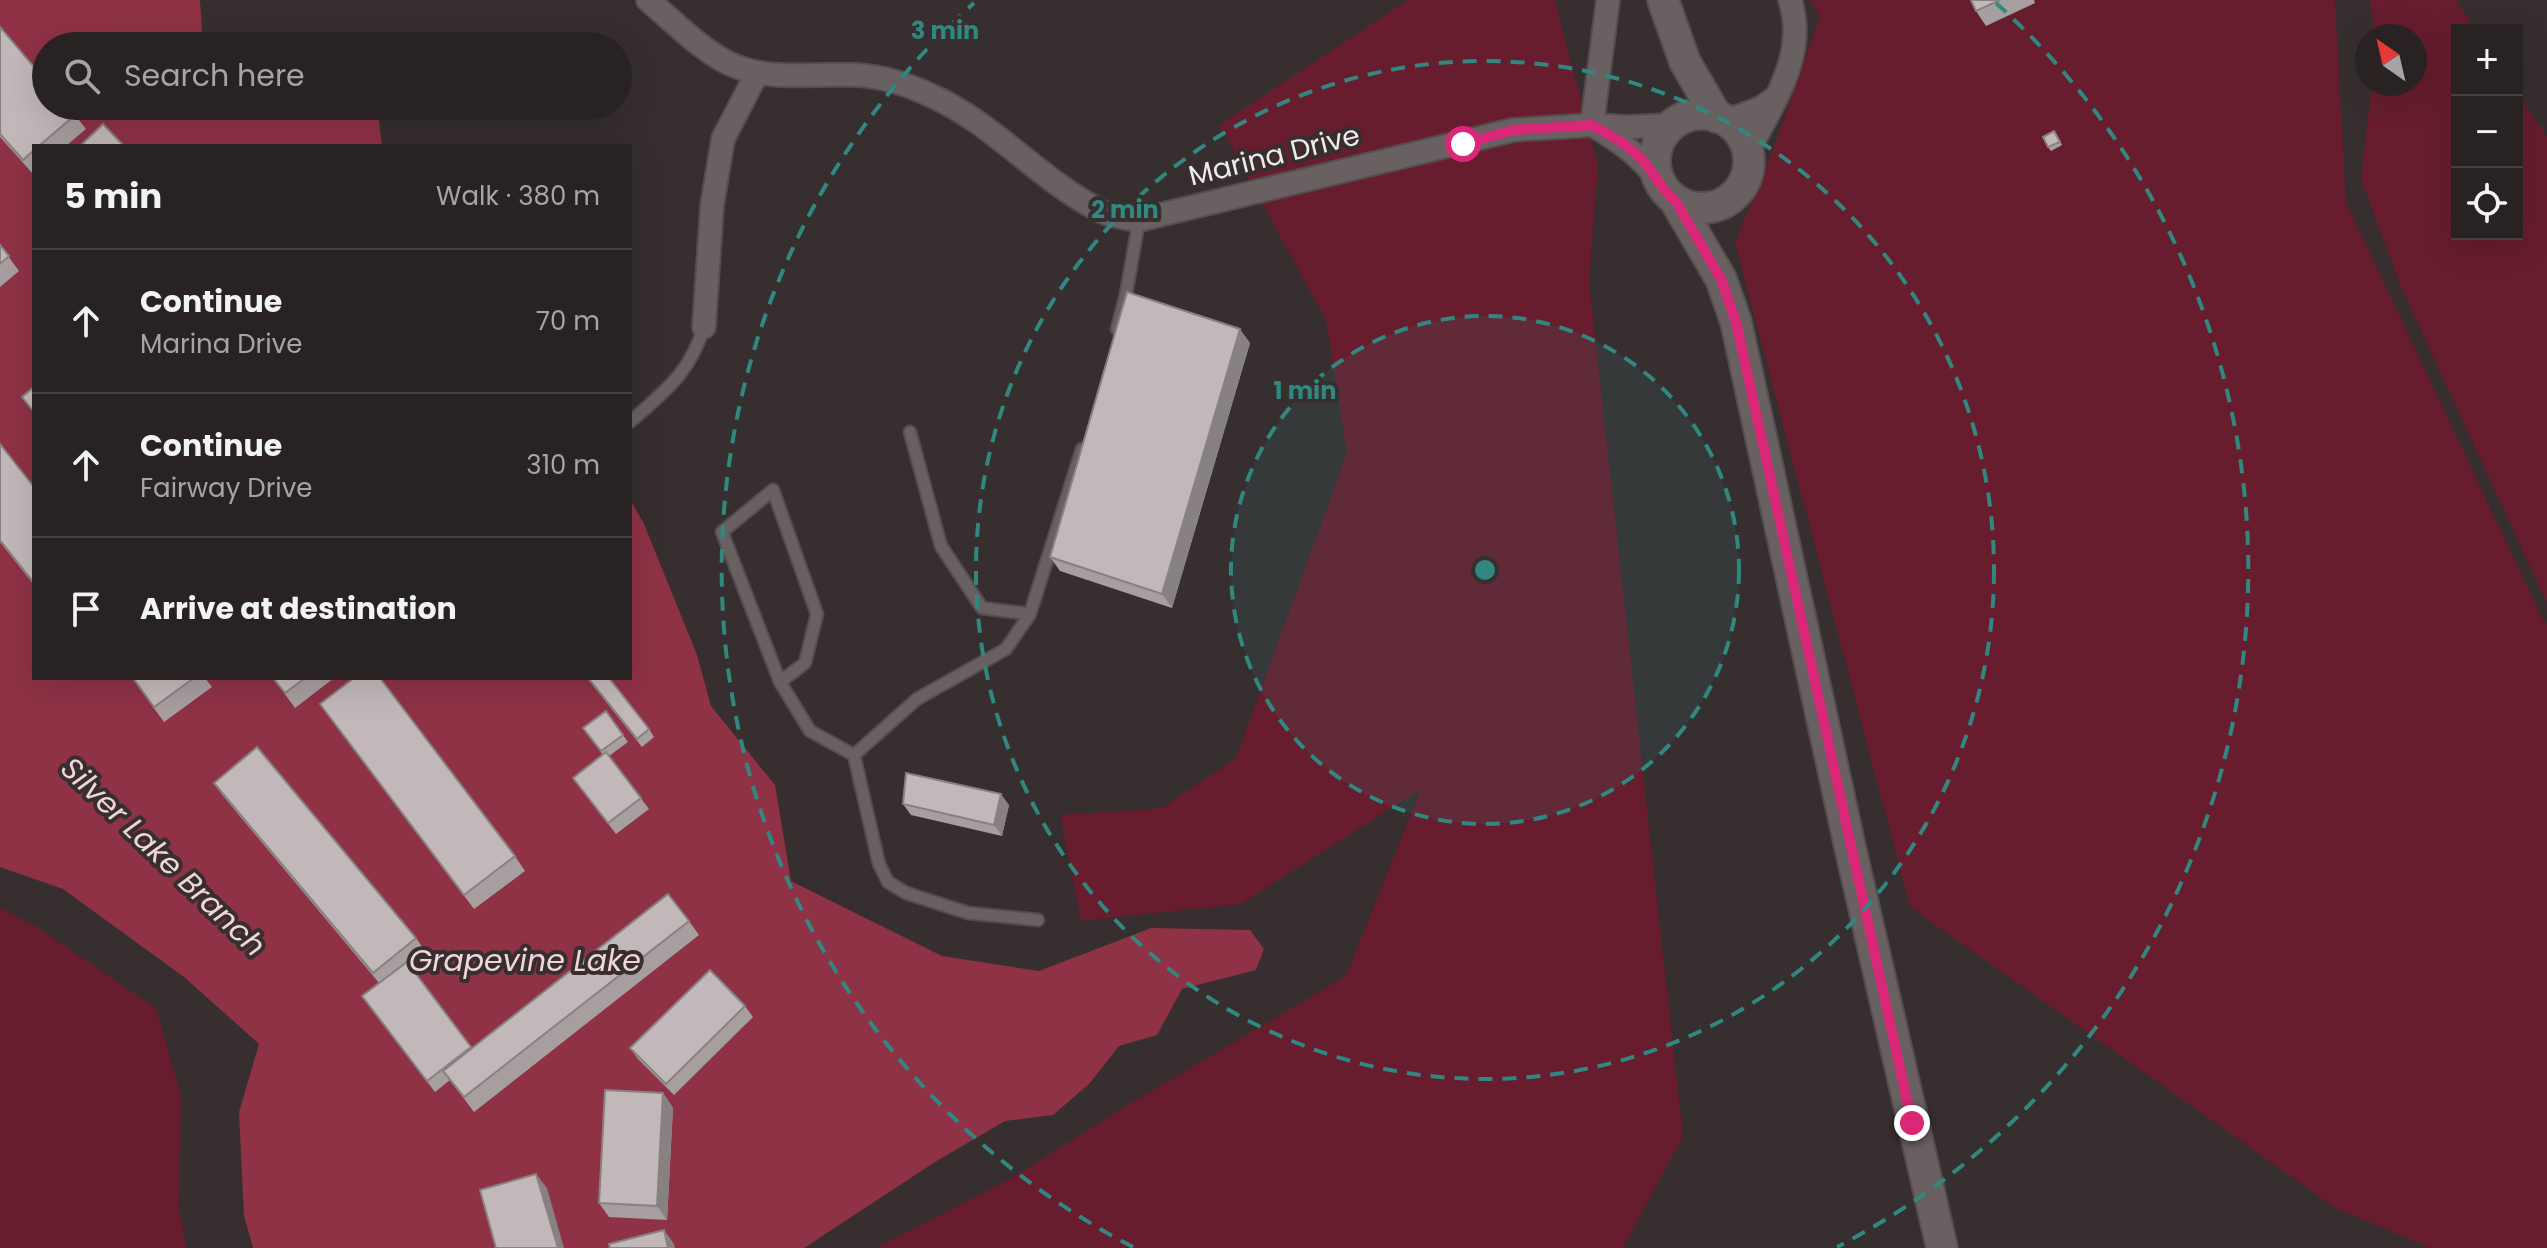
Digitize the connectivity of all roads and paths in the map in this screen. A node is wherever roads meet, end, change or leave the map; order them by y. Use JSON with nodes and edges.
{"nodes":[{"id":1,"x":648,"y":0,"type":"edge"},
{"id":2,"x":1608,"y":0,"type":"edge"},
{"id":3,"x":1663,"y":0,"type":"edge"},
{"id":4,"x":1790,"y":0,"type":"edge"},
{"id":5,"x":1685,"y":62,"type":"junction"},
{"id":6,"x":757,"y":73,"type":"junction"},
{"id":7,"x":1775,"y":98,"type":"junction"},
{"id":8,"x":1722,"y":119,"type":"junction"},
{"id":9,"x":1677,"y":121,"type":"junction"},
{"id":10,"x":1592,"y":125,"type":"junction"},
{"id":11,"x":1748,"y":152,"type":"junction"},
{"id":12,"x":1656,"y":177,"type":"junction"},
{"id":13,"x":1731,"y":198,"type":"junction"},
{"id":14,"x":1676,"y":202,"type":"junction"},
{"id":15,"x":1139,"y":220,"type":"junction"},
{"id":16,"x":1721,"y":279,"type":"junction"},
{"id":17,"x":704,"y":327,"type":"joint"},
{"id":18,"x":1112,"y":347,"type":"edge"},
{"id":19,"x":632,"y":420,"type":"edge"},
{"id":20,"x":910,"y":432,"type":"dead end"},
{"id":21,"x":1086,"y":434,"type":"edge"},
{"id":22,"x":1030,"y":614,"type":"junction"},
{"id":23,"x":780,"y":682,"type":"junction"},
{"id":24,"x":854,"y":755,"type":"junction"},
{"id":25,"x":1038,"y":920,"type":"dead end"},
{"id":26,"x":1942,"y":1248,"type":"edge"}],
"edges":[{"from":1,"to":6,"type":"street","name":"Marina Drive"},
{"from":2,"to":10,"type":"street"},
{"from":3,"to":5,"type":"street"},
{"from":4,"to":7,"type":"street"},
{"from":5,"to":8,"type":"street"},
{"from":5,"to":9,"type":"street"},
{"from":6,"to":15,"type":"street","name":"Marina Drive"},
{"from":6,"to":17,"type":"street"},
{"from":7,"to":8,"type":"street"},
{"from":7,"to":11,"type":"street"},
{"from":8,"to":9,"type":"street"},
{"from":8,"to":11,"type":"street"},
{"from":9,"to":10,"type":"street","name":"Marina Drive"},
{"from":9,"to":12,"type":"street"},
{"from":10,"to":12,"type":"street"},
{"from":10,"to":15,"type":"street","name":"Marina Drive"},
{"from":11,"to":13,"type":"street"},
{"from":12,"to":14,"type":"street"},
{"from":13,"to":14,"type":"street"},
{"from":13,"to":16,"type":"street"},
{"from":14,"to":16,"type":"street"},
{"from":15,"to":18,"type":"lane"},
{"from":16,"to":26,"type":"street"},
{"from":17,"to":19,"type":"lane"},
{"from":20,"to":22,"type":"lane"},
{"from":21,"to":22,"type":"lane"},
{"from":22,"to":24,"type":"lane"},
{"from":23,"to":23,"type":"lane"},
{"from":23,"to":24,"type":"lane"},
{"from":24,"to":25,"type":"lane"}]}
